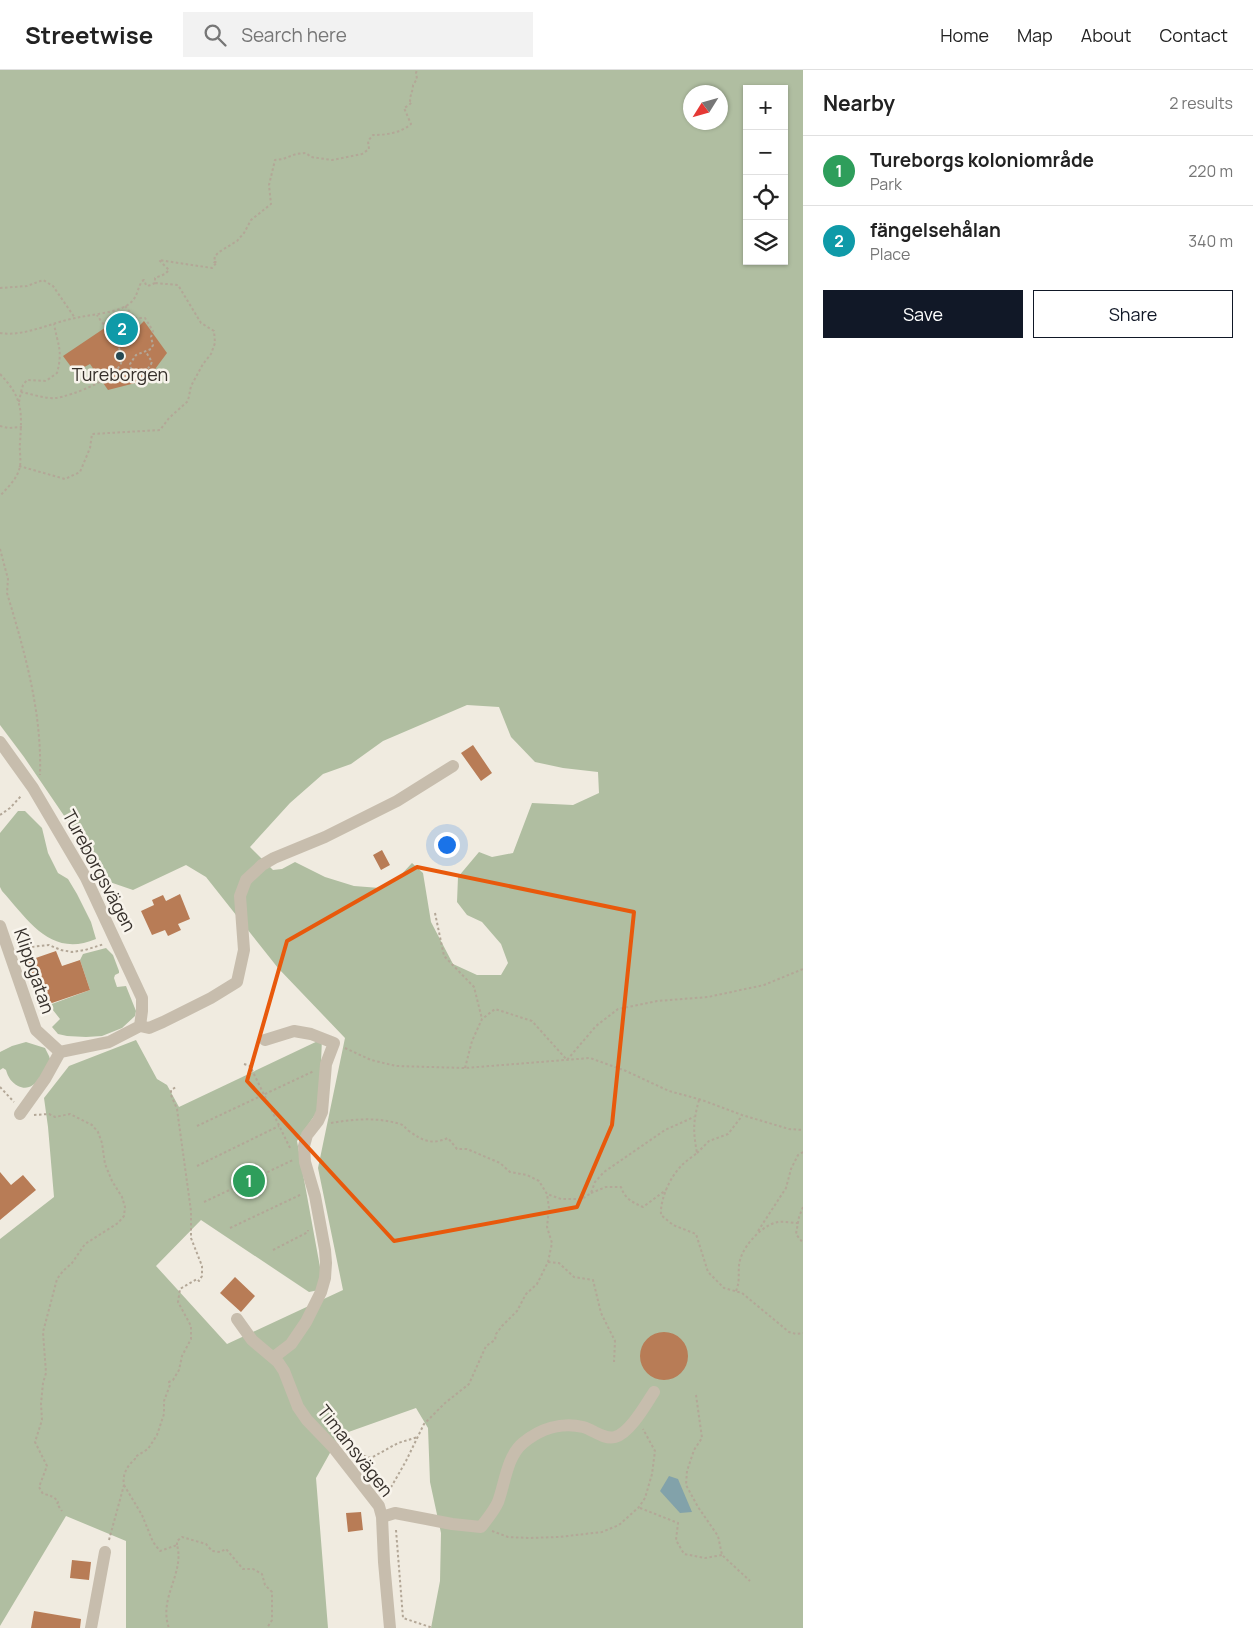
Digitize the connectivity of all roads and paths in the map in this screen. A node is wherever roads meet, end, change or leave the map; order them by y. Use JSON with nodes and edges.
{"nodes":[{"id":1,"x":417,"y":70,"type":"edge"},
{"id":2,"x":154,"y":284,"type":"junction"},
{"id":3,"x":0,"y":288,"type":"edge"},
{"id":4,"x":125,"y":306,"type":"junction"},
{"id":5,"x":96,"y":315,"type":"junction"},
{"id":6,"x":75,"y":318,"type":"junction"},
{"id":7,"x":54,"y":324,"type":"junction"},
{"id":8,"x":0,"y":333,"type":"edge"},
{"id":9,"x":146,"y":352,"type":"junction"},
{"id":10,"x":0,"y":374,"type":"edge"},
{"id":11,"x":21,"y":392,"type":"junction"},
{"id":12,"x":20,"y":402,"type":"junction"},
{"id":13,"x":0,"y":426,"type":"edge"},
{"id":14,"x":22,"y":427,"type":"junction"},
{"id":15,"x":19,"y":466,"type":"junction"},
{"id":16,"x":0,"y":496,"type":"edge"},
{"id":17,"x":0,"y":549,"type":"edge"},
{"id":18,"x":0,"y":742,"type":"edge"},
{"id":19,"x":453,"y":766,"type":"dead end"},
{"id":20,"x":29,"y":791,"type":"junction"},
{"id":21,"x":0,"y":815,"type":"edge"},
{"id":22,"x":435,"y":913,"type":"dead end"},
{"id":23,"x":0,"y":926,"type":"edge"},
{"id":24,"x":108,"y":943,"type":"dead end"},
{"id":25,"x":9,"y":951,"type":"junction"},
{"id":26,"x":803,"y":968,"type":"edge"},
{"id":27,"x":482,"y":1019,"type":"junction"},
{"id":28,"x":140,"y":1026,"type":"junction"},
{"id":29,"x":265,"y":1040,"type":"dead end"},
{"id":30,"x":334,"y":1043,"type":"junction"},
{"id":31,"x":60,"y":1052,"type":"junction"},
{"id":32,"x":567,"y":1060,"type":"junction"},
{"id":33,"x":244,"y":1064,"type":"dead end"},
{"id":34,"x":465,"y":1068,"type":"junction"},
{"id":35,"x":318,"y":1069,"type":"dead end"},
{"id":36,"x":176,"y":1087,"type":"dead end"},
{"id":37,"x":0,"y":1088,"type":"edge"},
{"id":38,"x":263,"y":1094,"type":"junction"},
{"id":39,"x":699,"y":1100,"type":"junction"},
{"id":40,"x":20,"y":1114,"type":"junction"},
{"id":41,"x":742,"y":1115,"type":"junction"},
{"id":42,"x":694,"y":1117,"type":"junction"},
{"id":43,"x":330,"y":1123,"type":"dead end"},
{"id":44,"x":197,"y":1126,"type":"dead end"},
{"id":45,"x":279,"y":1126,"type":"junction"},
{"id":46,"x":803,"y":1130,"type":"edge"},
{"id":47,"x":291,"y":1150,"type":"dead end"},
{"id":48,"x":803,"y":1152,"type":"edge"},
{"id":49,"x":697,"y":1153,"type":"junction"},
{"id":50,"x":295,"y":1159,"type":"dead end"},
{"id":51,"x":197,"y":1166,"type":"dead end"},
{"id":52,"x":666,"y":1190,"type":"junction"},
{"id":53,"x":592,"y":1193,"type":"junction"},
{"id":54,"x":302,"y":1194,"type":"dead end"},
{"id":55,"x":547,"y":1194,"type":"junction"},
{"id":56,"x":204,"y":1202,"type":"dead end"},
{"id":57,"x":803,"y":1206,"type":"edge"},
{"id":58,"x":307,"y":1223,"type":"dead end"},
{"id":59,"x":798,"y":1223,"type":"junction"},
{"id":60,"x":230,"y":1228,"type":"dead end"},
{"id":61,"x":758,"y":1232,"type":"junction"},
{"id":62,"x":803,"y":1243,"type":"edge"},
{"id":63,"x":273,"y":1250,"type":"dead end"},
{"id":64,"x":548,"y":1262,"type":"junction"},
{"id":65,"x":736,"y":1291,"type":"junction"},
{"id":66,"x":237,"y":1319,"type":"dead end"},
{"id":67,"x":803,"y":1333,"type":"edge"},
{"id":68,"x":274,"y":1357,"type":"junction"},
{"id":69,"x":614,"y":1362,"type":"dead end"},
{"id":70,"x":654,"y":1392,"type":"dead end"},
{"id":71,"x":696,"y":1395,"type":"dead end"},
{"id":72,"x":637,"y":1418,"type":"junction"},
{"id":73,"x":418,"y":1437,"type":"junction"},
{"id":74,"x":341,"y":1457,"type":"junction"},
{"id":75,"x":124,"y":1485,"type":"junction"},
{"id":76,"x":377,"y":1503,"type":"junction"},
{"id":77,"x":639,"y":1508,"type":"junction"},
{"id":78,"x":62,"y":1511,"type":"dead end"},
{"id":79,"x":388,"y":1515,"type":"junction"},
{"id":80,"x":481,"y":1527,"type":"junction"},
{"id":81,"x":177,"y":1545,"type":"junction"},
{"id":82,"x":105,"y":1552,"type":"joint"},
{"id":83,"x":722,"y":1555,"type":"junction"},
{"id":84,"x":750,"y":1582,"type":"dead end"},
{"id":85,"x":91,"y":1628,"type":"edge"},
{"id":86,"x":169,"y":1628,"type":"edge"},
{"id":87,"x":267,"y":1628,"type":"edge"},
{"id":88,"x":390,"y":1628,"type":"edge"},
{"id":89,"x":433,"y":1628,"type":"edge"}],
"edges":[{"from":1,"to":2,"type":"path"},
{"from":2,"to":4,"type":"path"},
{"from":2,"to":15,"type":"path"},
{"from":3,"to":6,"type":"path"},
{"from":4,"to":5,"type":"path"},
{"from":4,"to":9,"type":"path"},
{"from":5,"to":6,"type":"path"},
{"from":5,"to":11,"type":"path"},
{"from":6,"to":7,"type":"path"},
{"from":7,"to":8,"type":"path"},
{"from":7,"to":11,"type":"path"},
{"from":9,"to":9,"type":"path"},
{"from":10,"to":12,"type":"path"},
{"from":11,"to":12,"type":"path"},
{"from":12,"to":14,"type":"path"},
{"from":13,"to":14,"type":"path"},
{"from":14,"to":15,"type":"path"},
{"from":15,"to":16,"type":"path"},
{"from":17,"to":20,"type":"path"},
{"from":18,"to":20,"type":"street","name":"Tureborgsvägen"},
{"from":19,"to":28,"type":"street"},
{"from":20,"to":21,"type":"path"},
{"from":20,"to":28,"type":"street","name":"Tureborgsvägen"},
{"from":22,"to":27,"type":"path"},
{"from":23,"to":25,"type":"street","name":"Klippgatan"},
{"from":24,"to":25,"type":"path"},
{"from":25,"to":31,"type":"street","name":"Klippgatan"},
{"from":26,"to":32,"type":"path"},
{"from":27,"to":32,"type":"path"},
{"from":27,"to":34,"type":"path"},
{"from":28,"to":31,"type":"street"},
{"from":29,"to":30,"type":"street"},
{"from":30,"to":34,"type":"path"},
{"from":30,"to":68,"type":"street"},
{"from":31,"to":40,"type":"street"},
{"from":32,"to":34,"type":"path"},
{"from":32,"to":39,"type":"path"},
{"from":33,"to":38,"type":"path"},
{"from":35,"to":38,"type":"path"},
{"from":36,"to":75,"type":"path"},
{"from":37,"to":40,"type":"path"},
{"from":38,"to":44,"type":"path"},
{"from":38,"to":45,"type":"path"},
{"from":39,"to":41,"type":"path"},
{"from":39,"to":42,"type":"path"},
{"from":40,"to":78,"type":"path"},
{"from":41,"to":46,"type":"path"},
{"from":41,"to":49,"type":"path"},
{"from":42,"to":49,"type":"path"},
{"from":42,"to":53,"type":"path"},
{"from":43,"to":55,"type":"path"},
{"from":45,"to":47,"type":"path"},
{"from":45,"to":51,"type":"path"},
{"from":48,"to":61,"type":"path"},
{"from":49,"to":52,"type":"path"},
{"from":50,"to":56,"type":"path"},
{"from":52,"to":53,"type":"path"},
{"from":52,"to":65,"type":"path"},
{"from":53,"to":55,"type":"path"},
{"from":54,"to":60,"type":"path"},
{"from":55,"to":64,"type":"path"},
{"from":57,"to":59,"type":"path"},
{"from":58,"to":63,"type":"path"},
{"from":59,"to":61,"type":"path"},
{"from":59,"to":62,"type":"path"},
{"from":61,"to":65,"type":"path"},
{"from":64,"to":69,"type":"path"},
{"from":64,"to":73,"type":"path"},
{"from":65,"to":67,"type":"path"},
{"from":66,"to":68,"type":"street","name":"Timansvägen"},
{"from":68,"to":74,"type":"street","name":"Timansvägen"},
{"from":70,"to":72,"type":"street"},
{"from":71,"to":83,"type":"path"},
{"from":72,"to":77,"type":"path"},
{"from":72,"to":80,"type":"street"},
{"from":73,"to":74,"type":"path"},
{"from":73,"to":76,"type":"path"},
{"from":74,"to":76,"type":"street","name":"Timansvägen"},
{"from":75,"to":81,"type":"path"},
{"from":75,"to":82,"type":"path"},
{"from":76,"to":79,"type":"street","name":"Timansvägen"},
{"from":77,"to":80,"type":"path"},
{"from":77,"to":83,"type":"path"},
{"from":79,"to":80,"type":"street"},
{"from":79,"to":88,"type":"street","name":"Timansvägen"},
{"from":79,"to":89,"type":"path"},
{"from":81,"to":86,"type":"path"},
{"from":81,"to":87,"type":"path"},
{"from":82,"to":85,"type":"street"},
{"from":83,"to":84,"type":"path"}]}
